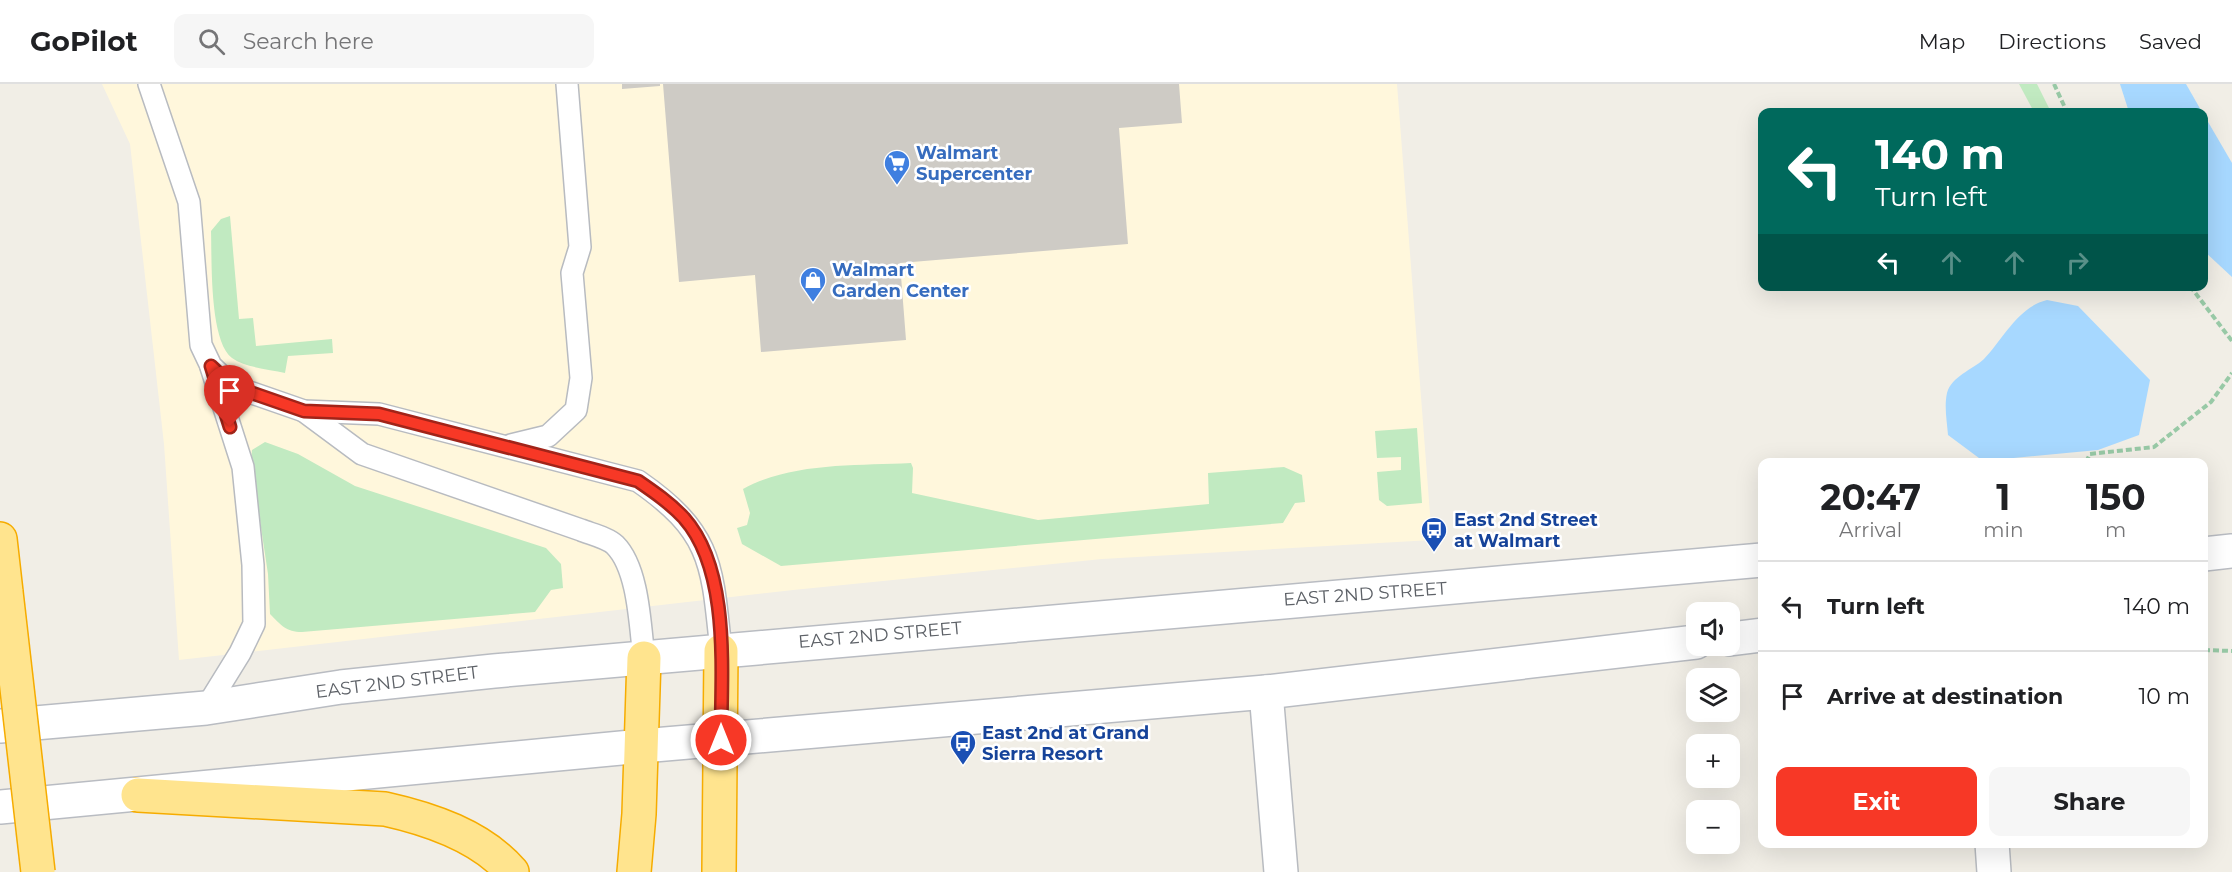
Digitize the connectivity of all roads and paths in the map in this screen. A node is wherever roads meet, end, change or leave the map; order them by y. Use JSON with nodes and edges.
{"nodes":[{"id":1,"x":148,"y":84,"type":"edge"},
{"id":2,"x":567,"y":84,"type":"edge"},
{"id":3,"x":2054,"y":84,"type":"edge"},
{"id":4,"x":2065,"y":108,"type":"edge"},
{"id":5,"x":2194,"y":291,"type":"edge"},
{"id":6,"x":2232,"y":341,"type":"edge"},
{"id":7,"x":211,"y":366,"type":"junction"},
{"id":8,"x":2232,"y":373,"type":"edge"},
{"id":9,"x":304,"y":411,"type":"junction"},
{"id":10,"x":507,"y":446,"type":"junction"},
{"id":11,"x":2088,"y":458,"type":"edge"},
{"id":12,"x":0,"y":539,"type":"edge"},
{"id":13,"x":2232,"y":551,"type":"edge"},
{"id":14,"x":2208,"y":554,"type":"edge"},
{"id":15,"x":1758,"y":560,"type":"edge"},
{"id":16,"x":1758,"y":636,"type":"edge"},
{"id":17,"x":1740,"y":638,"type":"edge"},
{"id":18,"x":1686,"y":643,"type":"edge"},
{"id":19,"x":721,"y":651,"type":"junction"},
{"id":20,"x":2208,"y":651,"type":"edge"},
{"id":21,"x":2232,"y":651,"type":"edge"},
{"id":22,"x":644,"y":658,"type":"junction"},
{"id":23,"x":1266,"y":692,"type":"junction"},
{"id":24,"x":206,"y":708,"type":"junction"},
{"id":25,"x":0,"y":726,"type":"edge"},
{"id":26,"x":721,"y":740,"type":"junction"},
{"id":27,"x":642,"y":746,"type":"junction"},
{"id":28,"x":138,"y":795,"type":"junction"},
{"id":29,"x":0,"y":807,"type":"edge"},
{"id":30,"x":1992,"y":848,"type":"edge"},
{"id":31,"x":38,"y":872,"type":"edge"},
{"id":32,"x":512,"y":872,"type":"edge"},
{"id":33,"x":634,"y":872,"type":"edge"},
{"id":34,"x":719,"y":872,"type":"edge"},
{"id":35,"x":1281,"y":872,"type":"edge"},
{"id":36,"x":1994,"y":872,"type":"edge"}],
"edges":[{"from":1,"to":7,"type":"lane"},
{"from":2,"to":10,"type":"lane"},
{"from":3,"to":4,"type":"path"},
{"from":5,"to":6,"type":"path"},
{"from":7,"to":9,"type":"lane"},
{"from":7,"to":24,"type":"lane"},
{"from":8,"to":11,"type":"path"},
{"from":9,"to":10,"type":"lane"},
{"from":9,"to":22,"type":"lane"},
{"from":10,"to":19,"type":"lane"},
{"from":12,"to":31,"type":"highway","bridge":true},
{"from":13,"to":14,"type":"main road"},
{"from":15,"to":19,"type":"main road","name":"EAST 2ND STREET"},
{"from":16,"to":17,"type":"main road"},
{"from":18,"to":23,"type":"main road"},
{"from":19,"to":22,"type":"main road","name":"EAST 2ND STREET"},
{"from":19,"to":26,"type":"highway"},
{"from":20,"to":21,"type":"path"},
{"from":22,"to":24,"type":"main road","name":"EAST 2ND STREET"},
{"from":22,"to":27,"type":"highway"},
{"from":23,"to":26,"type":"main road"},
{"from":23,"to":35,"type":"main road"},
{"from":24,"to":25,"type":"main road","name":"EAST 2ND STREET"},
{"from":26,"to":27,"type":"main road"},
{"from":26,"to":34,"type":"highway"},
{"from":27,"to":28,"type":"main road"},
{"from":27,"to":33,"type":"highway"},
{"from":28,"to":29,"type":"main road"},
{"from":28,"to":32,"type":"highway"},
{"from":30,"to":36,"type":"main road"}]}
